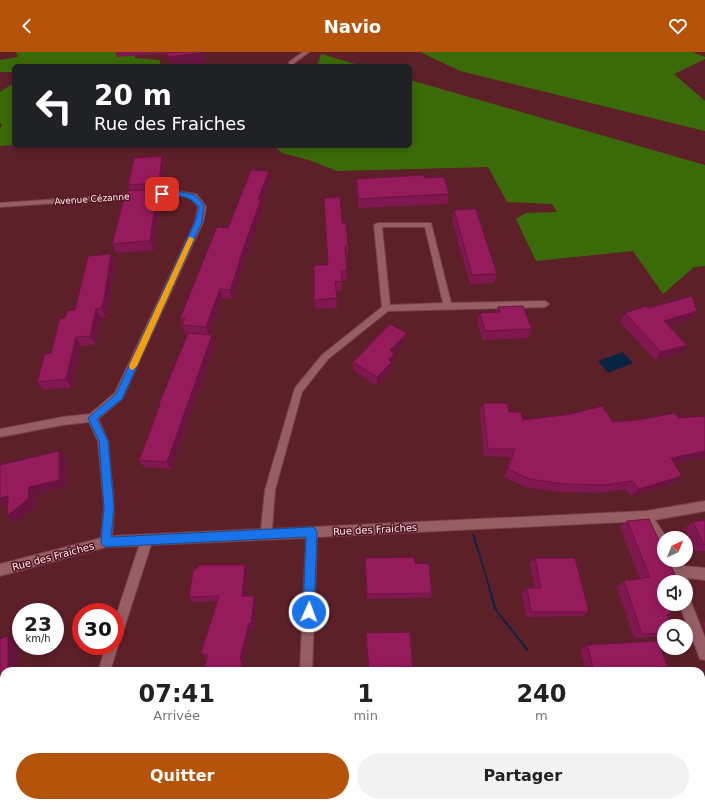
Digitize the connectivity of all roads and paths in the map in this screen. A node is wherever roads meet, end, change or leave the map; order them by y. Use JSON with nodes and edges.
{"nodes":[{"id":1,"x":306,"y":52,"type":"edge"},
{"id":2,"x":291,"y":63,"type":"dead end"},
{"id":3,"x":0,"y":205,"type":"edge"},
{"id":4,"x":545,"y":304,"type":"dead end"},
{"id":5,"x":448,"y":306,"type":"junction"},
{"id":6,"x":386,"y":308,"type":"junction"},
{"id":7,"x":92,"y":418,"type":"junction"},
{"id":8,"x":0,"y":433,"type":"edge"},
{"id":9,"x":705,"y":506,"type":"edge"},
{"id":10,"x":646,"y":516,"type":"junction"},
{"id":11,"x":312,"y":532,"type":"junction"},
{"id":12,"x":657,"y":533,"type":"edge"},
{"id":13,"x":266,"y":534,"type":"junction"},
{"id":14,"x":147,"y":540,"type":"junction"},
{"id":15,"x":106,"y":542,"type":"junction"},
{"id":16,"x":0,"y":570,"type":"edge"},
{"id":17,"x":705,"y":574,"type":"edge"},
{"id":18,"x":693,"y":575,"type":"edge"},
{"id":19,"x":124,"y":610,"type":"edge"},
{"id":20,"x":688,"y":611,"type":"edge"},
{"id":21,"x":705,"y":654,"type":"edge"},
{"id":22,"x":109,"y":655,"type":"edge"},
{"id":23,"x":105,"y":667,"type":"edge"},
{"id":24,"x":306,"y":667,"type":"edge"}],
"edges":[{"from":1,"to":2,"type":"street"},
{"from":3,"to":7,"type":"street","name":"Avenue Cézanne"},
{"from":4,"to":5,"type":"street"},
{"from":5,"to":6,"type":"street"},
{"from":5,"to":6,"type":"street"},
{"from":6,"to":13,"type":"street"},
{"from":7,"to":8,"type":"street"},
{"from":7,"to":15,"type":"street"},
{"from":9,"to":10,"type":"street","name":"Rue des Fraiches"},
{"from":10,"to":11,"type":"street","name":"Rue des Fraiches"},
{"from":10,"to":12,"type":"street"},
{"from":11,"to":13,"type":"street","name":"Rue des Fraiches"},
{"from":11,"to":24,"type":"street"},
{"from":13,"to":14,"type":"street","name":"Rue des Fraiches"},
{"from":14,"to":15,"type":"street","name":"Rue des Fraiches"},
{"from":14,"to":19,"type":"street"},
{"from":15,"to":16,"type":"street","name":"Rue des Fraiches"},
{"from":17,"to":18,"type":"street"},
{"from":20,"to":21,"type":"street"},
{"from":22,"to":23,"type":"street"}]}
